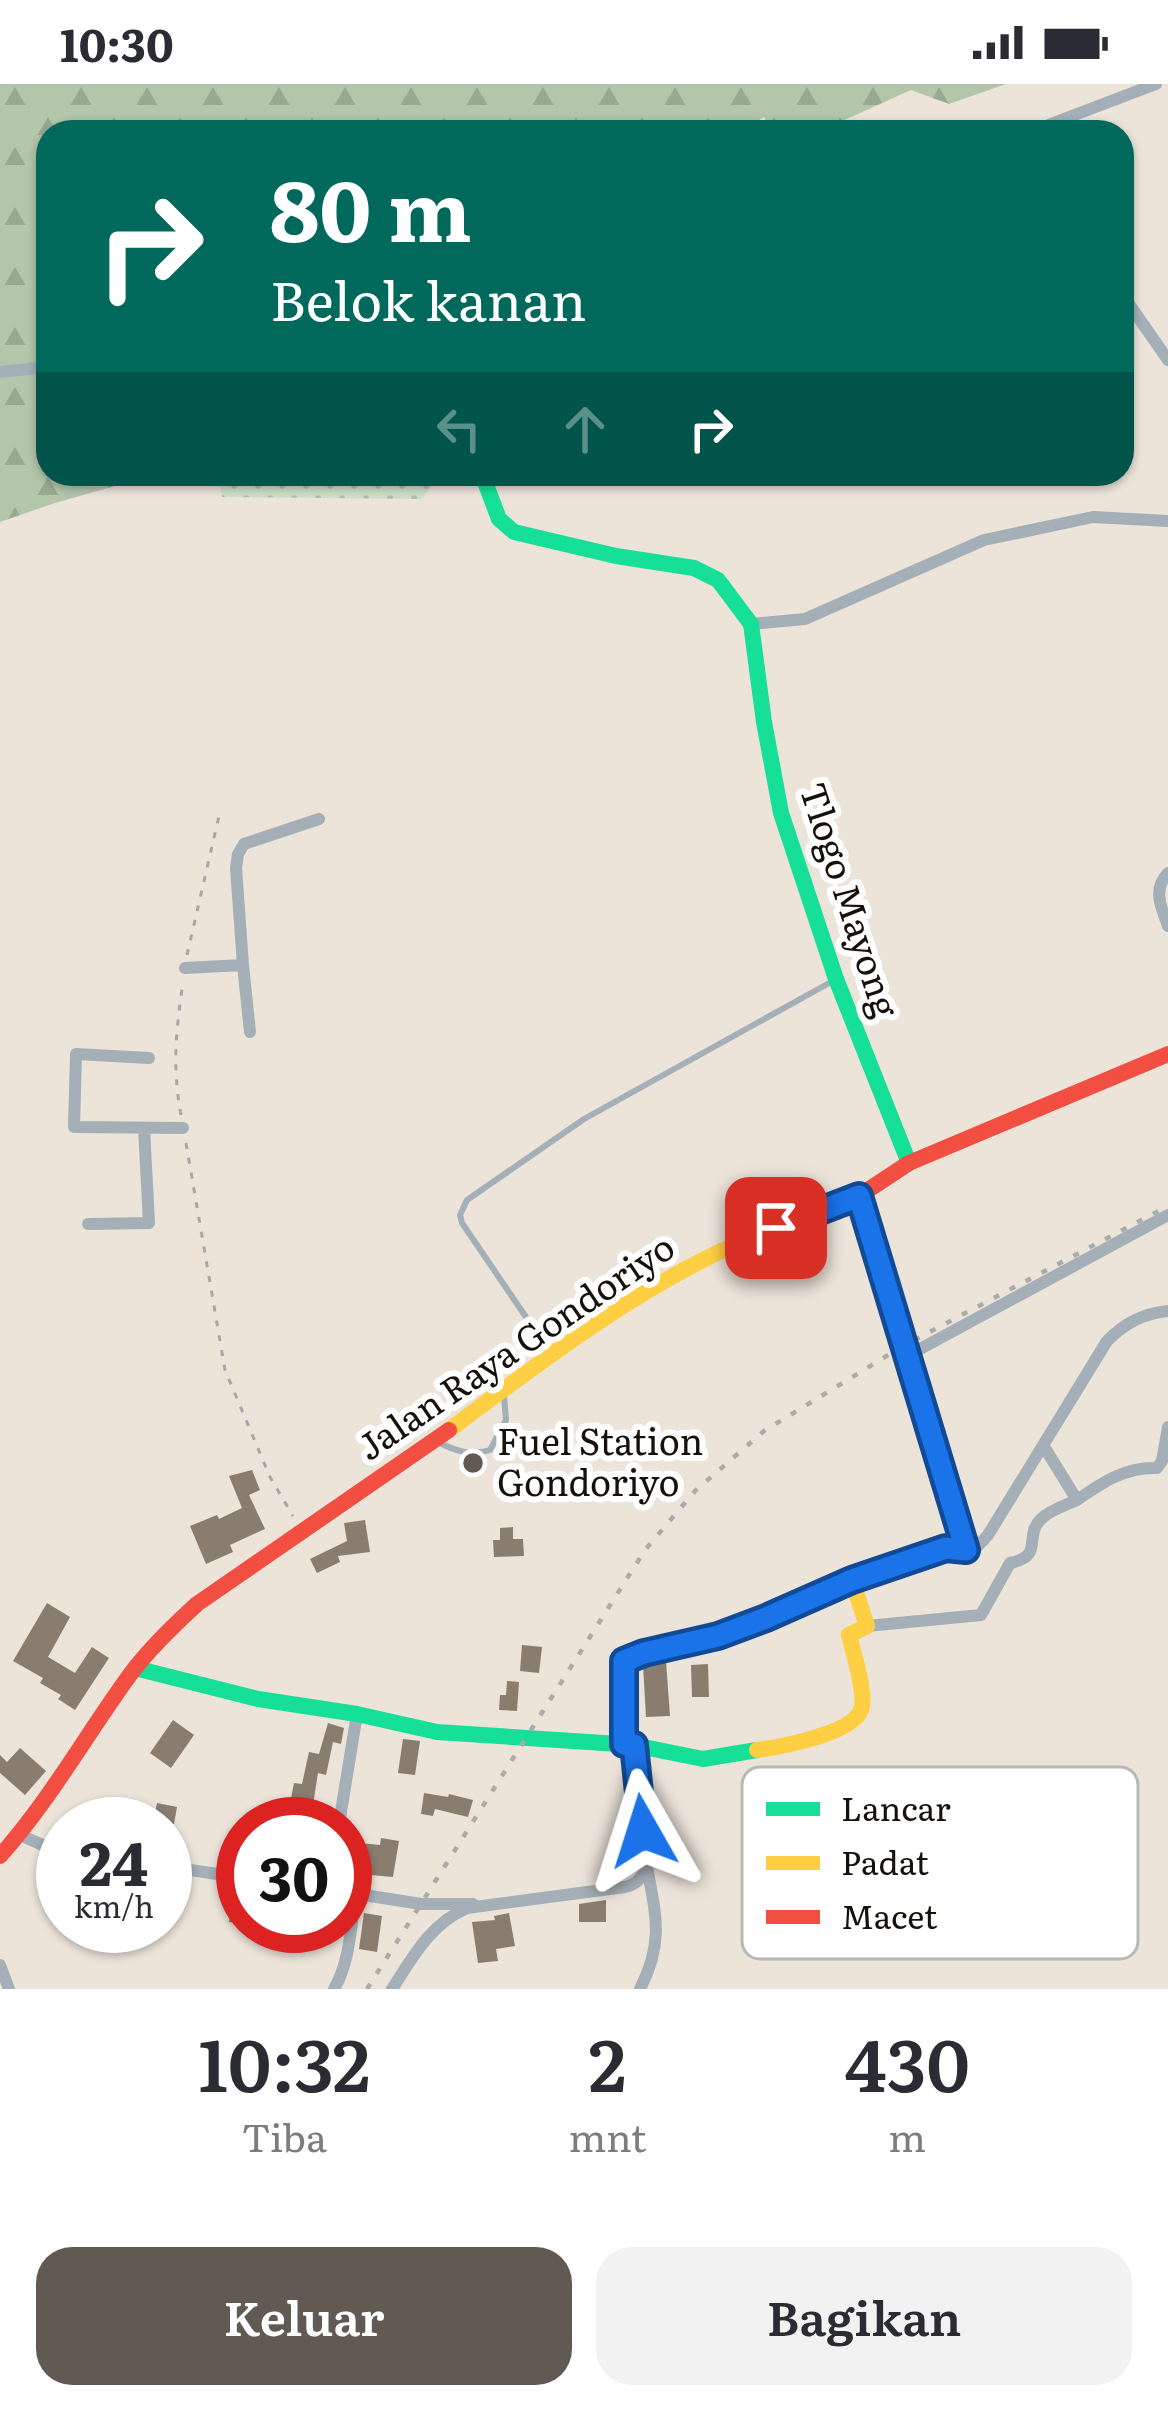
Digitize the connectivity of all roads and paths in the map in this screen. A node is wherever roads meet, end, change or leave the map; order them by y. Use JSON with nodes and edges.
{"nodes":[{"id":1,"x":1156,"y":84,"type":"edge"},
{"id":2,"x":1062,"y":120,"type":"edge"},
{"id":3,"x":1134,"y":311,"type":"edge"},
{"id":4,"x":1168,"y":360,"type":"edge"},
{"id":5,"x":36,"y":368,"type":"edge"},
{"id":6,"x":0,"y":372,"type":"edge"},
{"id":7,"x":487,"y":486,"type":"edge"},
{"id":8,"x":1168,"y":521,"type":"edge"},
{"id":9,"x":752,"y":624,"type":"junction"},
{"id":10,"x":219,"y":816,"type":"dead end"},
{"id":11,"x":319,"y":818,"type":"dead end"},
{"id":12,"x":1168,"y":873,"type":"edge"},
{"id":13,"x":1168,"y":926,"type":"edge"},
{"id":14,"x":243,"y":965,"type":"junction"},
{"id":15,"x":185,"y":968,"type":"junction"},
{"id":16,"x":836,"y":979,"type":"junction"},
{"id":17,"x":250,"y":1032,"type":"dead end"},
{"id":18,"x":1166,"y":1056,"type":"edge"},
{"id":19,"x":149,"y":1058,"type":"dead end"},
{"id":20,"x":144,"y":1128,"type":"junction"},
{"id":21,"x":183,"y":1128,"type":"junction"},
{"id":22,"x":908,"y":1163,"type":"junction"},
{"id":23,"x":859,"y":1196,"type":"junction"},
{"id":24,"x":1168,"y":1215,"type":"edge"},
{"id":25,"x":88,"y":1224,"type":"dead end"},
{"id":26,"x":1168,"y":1311,"type":"edge"},
{"id":27,"x":551,"y":1354,"type":"junction"},
{"id":28,"x":907,"y":1356,"type":"junction"},
{"id":29,"x":503,"y":1392,"type":"junction"},
{"id":30,"x":1168,"y":1427,"type":"edge"},
{"id":31,"x":435,"y":1440,"type":"junction"},
{"id":32,"x":1042,"y":1445,"type":"junction"},
{"id":33,"x":1077,"y":1500,"type":"junction"},
{"id":34,"x":303,"y":1532,"type":"junction"},
{"id":35,"x":966,"y":1550,"type":"junction"},
{"id":36,"x":852,"y":1580,"type":"junction"},
{"id":37,"x":867,"y":1626,"type":"junction"},
{"id":38,"x":135,"y":1668,"type":"junction"},
{"id":39,"x":357,"y":1714,"type":"junction"},
{"id":40,"x":629,"y":1745,"type":"junction"},
{"id":41,"x":343,"y":1797,"type":"edge"},
{"id":42,"x":20,"y":1835,"type":"junction"},
{"id":43,"x":36,"y":1842,"type":"edge"},
{"id":44,"x":0,"y":1856,"type":"edge"},
{"id":45,"x":646,"y":1866,"type":"junction"},
{"id":46,"x":372,"y":1896,"type":"edge"},
{"id":47,"x":498,"y":1904,"type":"junction"},
{"id":48,"x":345,"y":1953,"type":"edge"},
{"id":49,"x":0,"y":1965,"type":"edge"},
{"id":50,"x":9,"y":1989,"type":"edge"},
{"id":51,"x":334,"y":1989,"type":"edge"},
{"id":52,"x":392,"y":1989,"type":"edge"},
{"id":53,"x":640,"y":1989,"type":"edge"}],
"edges":[{"from":1,"to":2,"type":"street"},
{"from":3,"to":4,"type":"street"},
{"from":5,"to":6,"type":"street"},
{"from":7,"to":9,"type":"main road"},
{"from":8,"to":9,"type":"street"},
{"from":9,"to":16,"type":"main road","name":"Tlogo Mayong"},
{"from":10,"to":15,"type":"path"},
{"from":11,"to":14,"type":"street"},
{"from":12,"to":13,"type":"street"},
{"from":14,"to":15,"type":"street"},
{"from":14,"to":17,"type":"street"},
{"from":15,"to":21,"type":"path"},
{"from":16,"to":22,"type":"main road","name":"Tlogo Mayong"},
{"from":16,"to":27,"type":"lane"},
{"from":18,"to":22,"type":"main road","name":"Jalan Raya Gondoriyo"},
{"from":19,"to":20,"type":"street"},
{"from":20,"to":21,"type":"street"},
{"from":20,"to":25,"type":"street"},
{"from":21,"to":34,"type":"path"},
{"from":22,"to":23,"type":"main road","name":"Jalan Raya Gondoriyo"},
{"from":23,"to":27,"type":"main road","name":"Jalan Raya Gondoriyo"},
{"from":23,"to":28,"type":"street"},
{"from":24,"to":28,"type":"street"},
{"from":26,"to":32,"type":"street"},
{"from":27,"to":29,"type":"main road","name":"Jalan Raya Gondoriyo"},
{"from":28,"to":35,"type":"street"},
{"from":29,"to":31,"type":"main road","name":"Jalan Raya Gondoriyo"},
{"from":29,"to":31,"type":"lane"},
{"from":30,"to":33,"type":"street"},
{"from":31,"to":34,"type":"main road","name":"Jalan Raya Gondoriyo"},
{"from":32,"to":33,"type":"street"},
{"from":32,"to":35,"type":"street"},
{"from":33,"to":37,"type":"street"},
{"from":34,"to":38,"type":"main road","name":"Jalan Raya Gondoriyo"},
{"from":35,"to":36,"type":"street"},
{"from":36,"to":37,"type":"main road"},
{"from":36,"to":40,"type":"street"},
{"from":37,"to":40,"type":"main road"},
{"from":38,"to":39,"type":"main road"},
{"from":38,"to":42,"type":"main road","name":"Jalan Raya Gondoriyo"},
{"from":39,"to":40,"type":"main road"},
{"from":39,"to":41,"type":"street"},
{"from":40,"to":45,"type":"street"},
{"from":42,"to":43,"type":"street"},
{"from":42,"to":44,"type":"main road","name":"Jalan Raya Gondoriyo"},
{"from":45,"to":47,"type":"street"},
{"from":45,"to":53,"type":"street"},
{"from":46,"to":47,"type":"street"},
{"from":47,"to":52,"type":"street"},
{"from":48,"to":51,"type":"street"},
{"from":49,"to":50,"type":"street"}]}
